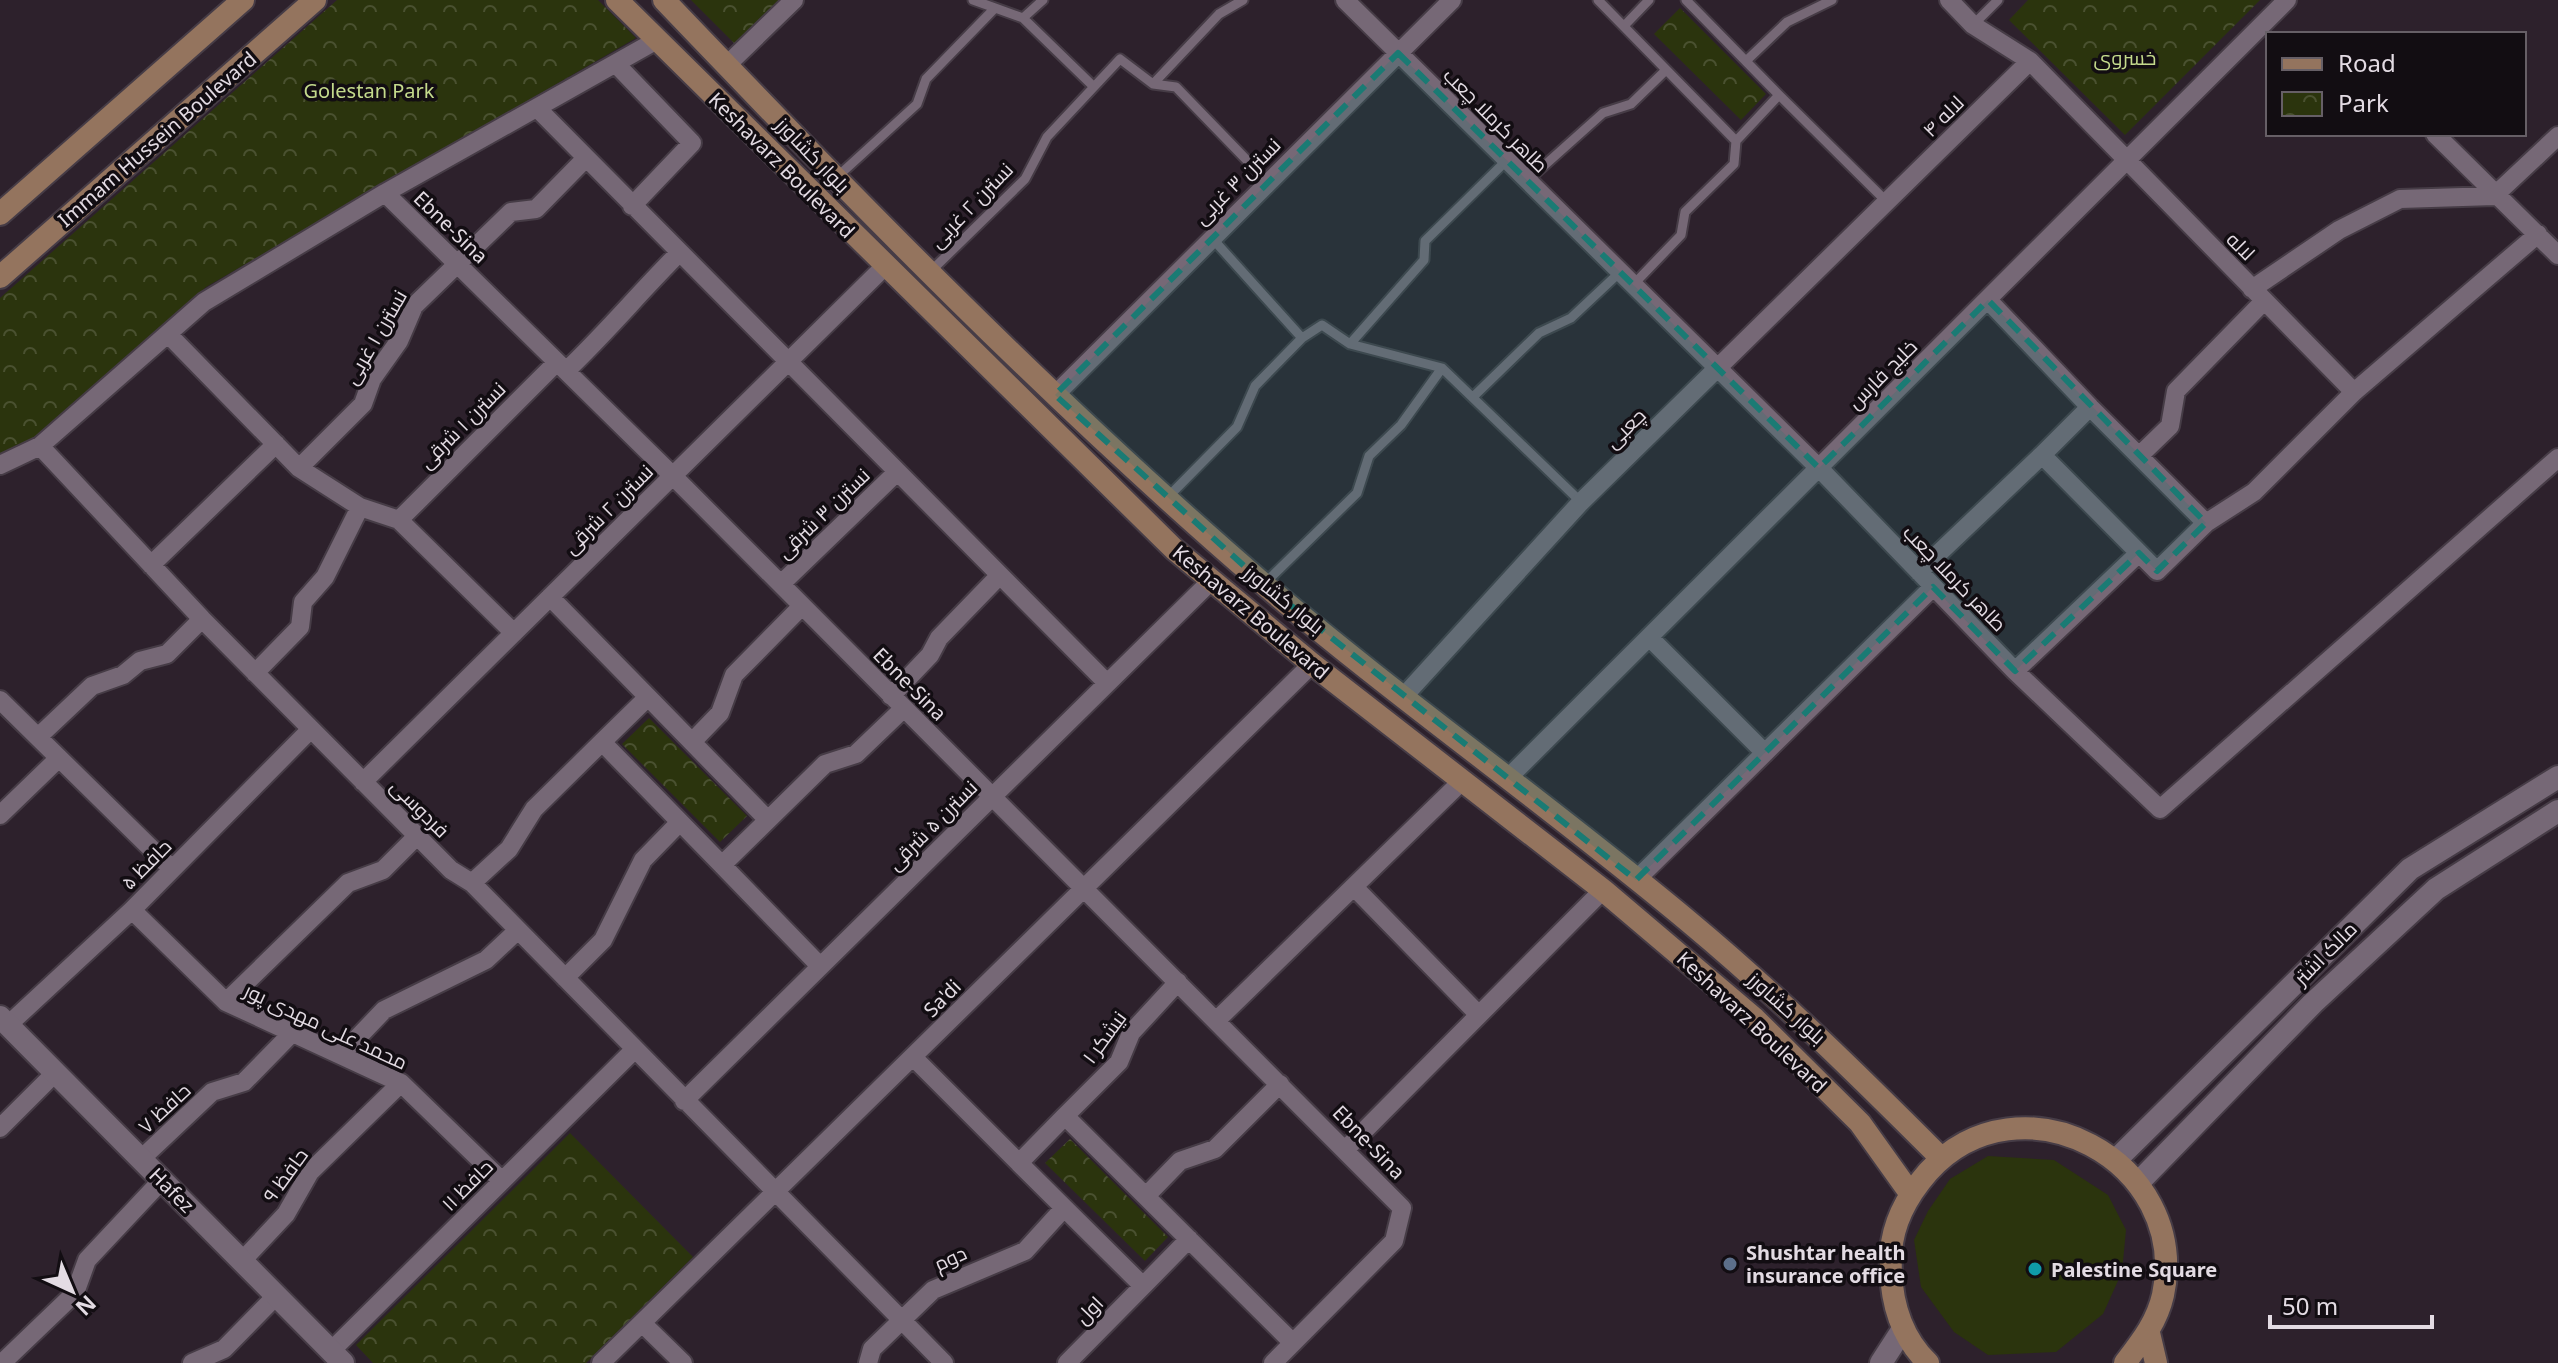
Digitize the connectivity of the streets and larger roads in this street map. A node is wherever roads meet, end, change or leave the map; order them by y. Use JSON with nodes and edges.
{"nodes":[{"id":1,"x":243,"y":0,"type":"edge"},
{"id":2,"x":315,"y":0,"type":"edge"},
{"id":3,"x":617,"y":0,"type":"edge"},
{"id":4,"x":664,"y":0,"type":"edge"},
{"id":5,"x":794,"y":0,"type":"edge"},
{"id":6,"x":1345,"y":0,"type":"edge"},
{"id":7,"x":1452,"y":0,"type":"edge"},
{"id":8,"x":1949,"y":0,"type":"edge"},
{"id":9,"x":2287,"y":0,"type":"edge"},
{"id":10,"x":657,"y":40,"type":"junction"},
{"id":11,"x":1398,"y":53,"type":"junction"},
{"id":12,"x":2030,"y":61,"type":"junction"},
{"id":13,"x":616,"y":64,"type":"junction"},
{"id":14,"x":726,"y":66,"type":"junction"},
{"id":15,"x":537,"y":108,"type":"junction"},
{"id":16,"x":2437,"y":136,"type":"edge"},
{"id":17,"x":2558,"y":136,"type":"edge"},
{"id":18,"x":586,"y":158,"type":"junction"},
{"id":19,"x":2126,"y":161,"type":"junction"},
{"id":20,"x":385,"y":193,"type":"junction"},
{"id":21,"x":2494,"y":196,"type":"junction"},
{"id":22,"x":1888,"y":203,"type":"joint"},
{"id":23,"x":632,"y":206,"type":"junction"},
{"id":24,"x":0,"y":214,"type":"edge"},
{"id":25,"x":2538,"y":234,"type":"junction"},
{"id":26,"x":679,"y":253,"type":"junction"},
{"id":27,"x":2558,"y":255,"type":"edge"},
{"id":28,"x":457,"y":263,"type":"junction"},
{"id":29,"x":884,"y":267,"type":"junction"},
{"id":30,"x":0,"y":277,"type":"edge"},
{"id":31,"x":2258,"y":295,"type":"junction"},
{"id":32,"x":1988,"y":300,"type":"junction"},
{"id":33,"x":168,"y":334,"type":"junction"},
{"id":34,"x":787,"y":363,"type":"junction"},
{"id":35,"x":561,"y":366,"type":"junction"},
{"id":36,"x":1716,"y":370,"type":"junction"},
{"id":37,"x":2354,"y":392,"type":"junction"},
{"id":38,"x":1055,"y":395,"type":"junction"},
{"id":39,"x":2090,"y":407,"type":"junction"},
{"id":40,"x":276,"y":444,"type":"junction"},
{"id":41,"x":40,"y":446,"type":"junction"},
{"id":42,"x":2042,"y":455,"type":"junction"},
{"id":43,"x":2139,"y":456,"type":"junction"},
{"id":44,"x":2558,"y":458,"type":"edge"},
{"id":45,"x":0,"y":465,"type":"edge"},
{"id":46,"x":299,"y":468,"type":"junction"},
{"id":47,"x":1819,"y":468,"type":"junction"},
{"id":48,"x":896,"y":473,"type":"junction"},
{"id":49,"x":673,"y":476,"type":"junction"},
{"id":50,"x":360,"y":507,"type":"junction"},
{"id":51,"x":399,"y":520,"type":"junction"},
{"id":52,"x":2206,"y":523,"type":"junction"},
{"id":53,"x":2139,"y":553,"type":"junction"},
{"id":54,"x":151,"y":565,"type":"junction"},
{"id":55,"x":1919,"y":572,"type":"junction"},
{"id":56,"x":999,"y":576,"type":"junction"},
{"id":57,"x":1212,"y":580,"type":"junction"},
{"id":58,"x":781,"y":584,"type":"junction"},
{"id":59,"x":1933,"y":587,"type":"junction"},
{"id":60,"x":550,"y":597,"type":"junction"},
{"id":61,"x":802,"y":606,"type":"junction"},
{"id":62,"x":202,"y":619,"type":"junction"},
{"id":63,"x":514,"y":633,"type":"junction"},
{"id":64,"x":1649,"y":637,"type":"junction"},
{"id":65,"x":1312,"y":664,"type":"junction"},
{"id":66,"x":2015,"y":671,"type":"junction"},
{"id":67,"x":255,"y":673,"type":"junction"},
{"id":68,"x":1107,"y":683,"type":"junction"},
{"id":69,"x":1405,"y":695,"type":"junction"},
{"id":70,"x":648,"y":697,"type":"junction"},
{"id":71,"x":0,"y":700,"type":"edge"},
{"id":72,"x":897,"y":702,"type":"junction"},
{"id":73,"x":311,"y":729,"type":"junction"},
{"id":74,"x":38,"y":737,"type":"junction"},
{"id":75,"x":602,"y":742,"type":"junction"},
{"id":76,"x":692,"y":742,"type":"junction"},
{"id":77,"x":1765,"y":753,"type":"junction"},
{"id":78,"x":59,"y":758,"type":"junction"},
{"id":79,"x":2558,"y":777,"type":"edge"},
{"id":80,"x":1507,"y":779,"type":"junction"},
{"id":81,"x":1462,"y":781,"type":"junction"},
{"id":82,"x":363,"y":782,"type":"junction"},
{"id":83,"x":991,"y":798,"type":"junction"},
{"id":84,"x":2558,"y":811,"type":"edge"},
{"id":85,"x":0,"y":815,"type":"edge"},
{"id":86,"x":768,"y":820,"type":"junction"},
{"id":87,"x":680,"y":822,"type":"junction"},
{"id":88,"x":417,"y":836,"type":"junction"},
{"id":89,"x":722,"y":865,"type":"junction"},
{"id":90,"x":172,"y":869,"type":"junction"},
{"id":91,"x":1636,"y":880,"type":"junction"},
{"id":92,"x":472,"y":883,"type":"junction"},
{"id":93,"x":1354,"y":887,"type":"junction"},
{"id":94,"x":1084,"y":889,"type":"junction"},
{"id":95,"x":1603,"y":890,"type":"junction"},
{"id":96,"x":132,"y":910,"type":"junction"},
{"id":97,"x":518,"y":930,"type":"junction"},
{"id":98,"x":820,"y":966,"type":"junction"},
{"id":99,"x":565,"y":978,"type":"junction"},
{"id":100,"x":1178,"y":982,"type":"junction"},
{"id":101,"x":226,"y":1002,"type":"junction"},
{"id":102,"x":1479,"y":1015,"type":"junction"},
{"id":103,"x":1217,"y":1020,"type":"junction"},
{"id":104,"x":4,"y":1021,"type":"edge"},
{"id":105,"x":292,"y":1033,"type":"junction"},
{"id":106,"x":634,"y":1050,"type":"junction"},
{"id":107,"x":341,"y":1055,"type":"junction"},
{"id":108,"x":913,"y":1057,"type":"junction"},
{"id":109,"x":55,"y":1073,"type":"junction"},
{"id":110,"x":401,"y":1083,"type":"junction"},
{"id":111,"x":1280,"y":1084,"type":"junction"},
{"id":112,"x":684,"y":1101,"type":"junction"},
{"id":113,"x":1065,"y":1116,"type":"junction"},
{"id":114,"x":0,"y":1128,"type":"edge"},
{"id":115,"x":1346,"y":1149,"type":"junction"},
{"id":116,"x":1941,"y":1158,"type":"junction"},
{"id":117,"x":141,"y":1159,"type":"junction"},
{"id":118,"x":2116,"y":1160,"type":"junction"},
{"id":119,"x":1019,"y":1163,"type":"junction"},
{"id":120,"x":162,"y":1180,"type":"junction"},
{"id":121,"x":502,"y":1181,"type":"junction"},
{"id":122,"x":2138,"y":1183,"type":"junction"},
{"id":123,"x":774,"y":1193,"type":"junction"},
{"id":124,"x":1910,"y":1193,"type":"junction"},
{"id":125,"x":1146,"y":1196,"type":"junction"},
{"id":126,"x":1064,"y":1208,"type":"junction"},
{"id":127,"x":1189,"y":1239,"type":"junction"},
{"id":128,"x":242,"y":1261,"type":"junction"},
{"id":129,"x":1143,"y":1286,"type":"junction"},
{"id":130,"x":276,"y":1296,"type":"junction"},
{"id":131,"x":901,"y":1320,"type":"junction"},
{"id":132,"x":642,"y":1323,"type":"junction"},
{"id":133,"x":1903,"y":1329,"type":"junction"},
{"id":134,"x":2149,"y":1333,"type":"junction"},
{"id":135,"x":1293,"y":1343,"type":"junction"},
{"id":136,"x":337,"y":1357,"type":"edge"},
{"id":137,"x":2,"y":1363,"type":"edge"},
{"id":138,"x":192,"y":1363,"type":"edge"},
{"id":139,"x":601,"y":1363,"type":"edge"},
{"id":140,"x":683,"y":1363,"type":"edge"},
{"id":141,"x":868,"y":1363,"type":"edge"},
{"id":142,"x":944,"y":1363,"type":"edge"},
{"id":143,"x":1067,"y":1363,"type":"edge"},
{"id":144,"x":1273,"y":1363,"type":"edge"},
{"id":145,"x":1881,"y":1363,"type":"edge"},
{"id":146,"x":1928,"y":1363,"type":"edge"},
{"id":147,"x":2125,"y":1363,"type":"edge"},
{"id":148,"x":2156,"y":1363,"type":"edge"}],
"edges":[{"from":1,"to":24,"type":"main road"},
{"from":2,"to":30,"type":"main road","name":"Immam Hussein Boulevard"},
{"from":3,"to":10,"type":"main road","name":"Keshavarz Boulevard"},
{"from":4,"to":14,"type":"main road","name":"بلوار کشاورز"},
{"from":5,"to":14,"type":"street"},
{"from":6,"to":11,"type":"street","name":"طاهر کرملا چعب"},
{"from":7,"to":11,"type":"street","name":"نسترن ۳ غربی"},
{"from":8,"to":12,"type":"street","name":"لاله"},
{"from":9,"to":19,"type":"street","name":"خلیج فارس"},
{"from":10,"to":13,"type":"street"},
{"from":10,"to":29,"type":"main road","name":"Keshavarz Boulevard"},
{"from":11,"to":36,"type":"street","name":"طاهر کرملا چعب"},
{"from":11,"to":38,"type":"street","name":"نسترن ۳ غربی"},
{"from":12,"to":19,"type":"street","name":"لاله"},
{"from":12,"to":22,"type":"street","name":"لاله ۴"},
{"from":13,"to":15,"type":"street"},
{"from":13,"to":23,"type":"street"},
{"from":14,"to":38,"type":"main road","name":"بلوار کشاورز"},
{"from":15,"to":18,"type":"street"},
{"from":15,"to":20,"type":"street"},
{"from":16,"to":21,"type":"street"},
{"from":17,"to":21,"type":"street"},
{"from":18,"to":23,"type":"street"},
{"from":18,"to":28,"type":"street"},
{"from":19,"to":31,"type":"street","name":"لاله"},
{"from":19,"to":32,"type":"street","name":"خلیج فارس"},
{"from":20,"to":28,"type":"street","name":"Ebne-Sina"},
{"from":20,"to":33,"type":"street"},
{"from":21,"to":25,"type":"street"},
{"from":21,"to":31,"type":"street"},
{"from":22,"to":36,"type":"street","name":"چعبی"},
{"from":23,"to":26,"type":"street"},
{"from":25,"to":27,"type":"street"},
{"from":25,"to":37,"type":"street"},
{"from":26,"to":34,"type":"street"},
{"from":26,"to":35,"type":"street","name":"نسترن ۱ شرقی"},
{"from":28,"to":35,"type":"street","name":"Ebne-Sina"},
{"from":28,"to":46,"type":"street","name":"نسترن ۱ غربی"},
{"from":29,"to":34,"type":"street","name":"نسترن ۲ شرقی"},
{"from":29,"to":57,"type":"main road","name":"Keshavarz Boulevard"},
{"from":31,"to":37,"type":"street","name":"لاله"},
{"from":31,"to":43,"type":"street"},
{"from":32,"to":39,"type":"street"},
{"from":32,"to":47,"type":"street","name":"خلیج فارس"},
{"from":33,"to":40,"type":"street"},
{"from":33,"to":41,"type":"street"},
{"from":34,"to":48,"type":"street"},
{"from":34,"to":49,"type":"street","name":"نسترن ۲ شرقی"},
{"from":35,"to":49,"type":"street","name":"Ebne-Sina"},
{"from":35,"to":51,"type":"street","name":"نسترن ۱ شرقی"},
{"from":36,"to":47,"type":"street","name":"طاهر کرملا چعب"},
{"from":36,"to":69,"type":"street","name":"چعبی"},
{"from":37,"to":52,"type":"street"},
{"from":38,"to":69,"type":"main road","name":"بلوار کشاورز"},
{"from":39,"to":42,"type":"street"},
{"from":39,"to":43,"type":"street"},
{"from":40,"to":46,"type":"street"},
{"from":40,"to":54,"type":"street"},
{"from":41,"to":45,"type":"street"},
{"from":41,"to":54,"type":"street","name":"فردوسی"},
{"from":42,"to":53,"type":"street"},
{"from":42,"to":55,"type":"street"},
{"from":43,"to":52,"type":"street"},
{"from":44,"to":66,"type":"street","name":"طاهر کرملا چعب"},
{"from":46,"to":50,"type":"street"},
{"from":47,"to":55,"type":"street","name":"طاهر کرملا چعب"},
{"from":47,"to":64,"type":"street","name":"خلیج فارس"},
{"from":48,"to":56,"type":"street"},
{"from":48,"to":58,"type":"street","name":"نسترن ۳ شرقی"},
{"from":49,"to":58,"type":"street","name":"Ebne-Sina"},
{"from":49,"to":60,"type":"street","name":"نسترن ۲ شرقی"},
{"from":50,"to":51,"type":"street"},
{"from":50,"to":67,"type":"street"},
{"from":51,"to":63,"type":"street"},
{"from":52,"to":53,"type":"street"},
{"from":53,"to":66,"type":"street"},
{"from":54,"to":62,"type":"street","name":"فردوسی"},
{"from":55,"to":59,"type":"street","name":"طاهر کرملا چعب"},
{"from":56,"to":68,"type":"street"},
{"from":56,"to":72,"type":"street"},
{"from":57,"to":65,"type":"main road","name":"Keshavarz Boulevard"},
{"from":57,"to":68,"type":"street","name":"نسترن ۵ شرقی"},
{"from":58,"to":61,"type":"street","name":"Ebne-Sina"},
{"from":59,"to":66,"type":"street","name":"طاهر کرملا چعب"},
{"from":59,"to":77,"type":"street"},
{"from":60,"to":63,"type":"street","name":"نسترن ۲ شرقی"},
{"from":60,"to":70,"type":"street"},
{"from":61,"to":72,"type":"street","name":"Ebne-Sina"},
{"from":61,"to":76,"type":"street"},
{"from":62,"to":67,"type":"street","name":"فردوسی"},
{"from":62,"to":74,"type":"street"},
{"from":63,"to":82,"type":"street","name":"نسترن ۲ شرقی"},
{"from":64,"to":77,"type":"street"},
{"from":64,"to":80,"type":"street","name":"خلیج فارس"},
{"from":65,"to":81,"type":"main road","name":"Keshavarz Boulevard"},
{"from":65,"to":94,"type":"street","name":"Sa'di"},
{"from":67,"to":73,"type":"street","name":"فردوسی"},
{"from":68,"to":83,"type":"street","name":"نسترن ۵ شرقی"},
{"from":69,"to":80,"type":"main road","name":"بلوار کشاورز"},
{"from":70,"to":75,"type":"street"},
{"from":70,"to":76,"type":"street"},
{"from":71,"to":74,"type":"street"},
{"from":72,"to":83,"type":"street","name":"Ebne-Sina"},
{"from":72,"to":86,"type":"street"},
{"from":73,"to":82,"type":"street","name":"فردوسی"},
{"from":73,"to":90,"type":"street","name":"حافظ ۵"},
{"from":74,"to":78,"type":"street"},
{"from":75,"to":87,"type":"street"},
{"from":75,"to":92,"type":"street"},
{"from":76,"to":86,"type":"street"},
{"from":77,"to":91,"type":"street"},
{"from":78,"to":85,"type":"street"},
{"from":78,"to":90,"type":"street"},
{"from":79,"to":118,"type":"street","name":"مالک اشتر"},
{"from":80,"to":91,"type":"main road","name":"بلوار کشاورز"},
{"from":81,"to":93,"type":"street"},
{"from":81,"to":95,"type":"main road","name":"Keshavarz Boulevard"},
{"from":82,"to":88,"type":"street","name":"فردوسی"},
{"from":83,"to":94,"type":"street","name":"Ebne-Sina"},
{"from":83,"to":98,"type":"street","name":"نسترن ۵ شرقی"},
{"from":84,"to":122,"type":"street","name":"مالک اشتر"},
{"from":86,"to":89,"type":"street"},
{"from":87,"to":89,"type":"street"},
{"from":87,"to":99,"type":"street"},
{"from":88,"to":92,"type":"street","name":"فردوسی"},
{"from":88,"to":101,"type":"street"},
{"from":89,"to":98,"type":"street"},
{"from":90,"to":96,"type":"street","name":"حافظ ۵"},
{"from":91,"to":116,"type":"main road","name":"بلوار کشاورز"},
{"from":92,"to":97,"type":"street","name":"فردوسی"},
{"from":93,"to":102,"type":"street"},
{"from":93,"to":103,"type":"street"},
{"from":94,"to":100,"type":"street","name":"Ebne-Sina"},
{"from":94,"to":108,"type":"street","name":"Sa'di"},
{"from":95,"to":102,"type":"street"},
{"from":95,"to":124,"type":"main road","name":"Keshavarz Boulevard"},
{"from":96,"to":101,"type":"street","name":"محمد علی مهدی پور"},
{"from":96,"to":104,"type":"street","name":"حافظ ۵"},
{"from":97,"to":99,"type":"street","name":"فردوسی"},
{"from":97,"to":107,"type":"street"},
{"from":98,"to":112,"type":"street","name":"نسترن ۵ شرقی"},
{"from":99,"to":106,"type":"street","name":"فردوسی"},
{"from":100,"to":103,"type":"street","name":"Ebne-Sina"},
{"from":100,"to":113,"type":"street","name":"نیشکر ۱"},
{"from":101,"to":105,"type":"street","name":"محمد علی مهدی پور"},
{"from":102,"to":115,"type":"street"},
{"from":103,"to":111,"type":"street","name":"Ebne-Sina"},
{"from":104,"to":109,"type":"street","name":"Hafez"},
{"from":105,"to":107,"type":"street","name":"محمد علی مهدی پور"},
{"from":105,"to":117,"type":"street","name":"حافظ ۷"},
{"from":106,"to":112,"type":"street","name":"فردوسی"},
{"from":106,"to":121,"type":"street","name":"حافظ ۱۱"},
{"from":107,"to":110,"type":"street","name":"محمد علی مهدی پور"},
{"from":108,"to":119,"type":"street"},
{"from":108,"to":123,"type":"street","name":"Sa'di"},
{"from":109,"to":114,"type":"street"},
{"from":109,"to":117,"type":"street","name":"Hafez"},
{"from":110,"to":121,"type":"street","name":"محمد علی مهدی پور"},
{"from":110,"to":128,"type":"street","name":"حافظ ۹"},
{"from":111,"to":115,"type":"street","name":"Ebne-Sina"},
{"from":111,"to":125,"type":"street"},
{"from":112,"to":123,"type":"street","name":"فردوسی"},
{"from":113,"to":119,"type":"street","name":"نیشکر ۱"},
{"from":113,"to":125,"type":"street"},
{"from":115,"to":135,"type":"street","name":"Ebne-Sina"},
{"from":116,"to":118,"type":"main road"},
{"from":116,"to":124,"type":"main road"},
{"from":117,"to":120,"type":"street","name":"Hafez"},
{"from":118,"to":122,"type":"main road"},
{"from":119,"to":126,"type":"street"},
{"from":120,"to":128,"type":"street","name":"Hafez"},
{"from":120,"to":137,"type":"street"},
{"from":121,"to":136,"type":"street","name":"حافظ ۱۱"},
{"from":122,"to":134,"type":"main road"},
{"from":123,"to":131,"type":"street","name":"فردوسی"},
{"from":123,"to":132,"type":"street","name":"Sa'di"},
{"from":124,"to":133,"type":"main road"},
{"from":125,"to":127,"type":"street"},
{"from":126,"to":129,"type":"street"},
{"from":126,"to":131,"type":"street","name":"دوم"},
{"from":127,"to":129,"type":"street","name":"اول"},
{"from":127,"to":135,"type":"street"},
{"from":128,"to":130,"type":"street","name":"Hafez"},
{"from":129,"to":143,"type":"street","name":"اول"},
{"from":130,"to":136,"type":"street","name":"Hafez"},
{"from":130,"to":138,"type":"street"},
{"from":131,"to":141,"type":"street","name":"دوم"},
{"from":131,"to":142,"type":"street","name":"فردوسی"},
{"from":132,"to":139,"type":"street","name":"Sa'di"},
{"from":132,"to":140,"type":"street"},
{"from":133,"to":145,"type":"street"},
{"from":133,"to":146,"type":"main road"},
{"from":134,"to":147,"type":"main road"},
{"from":134,"to":148,"type":"main road"},
{"from":135,"to":144,"type":"street"}]}
